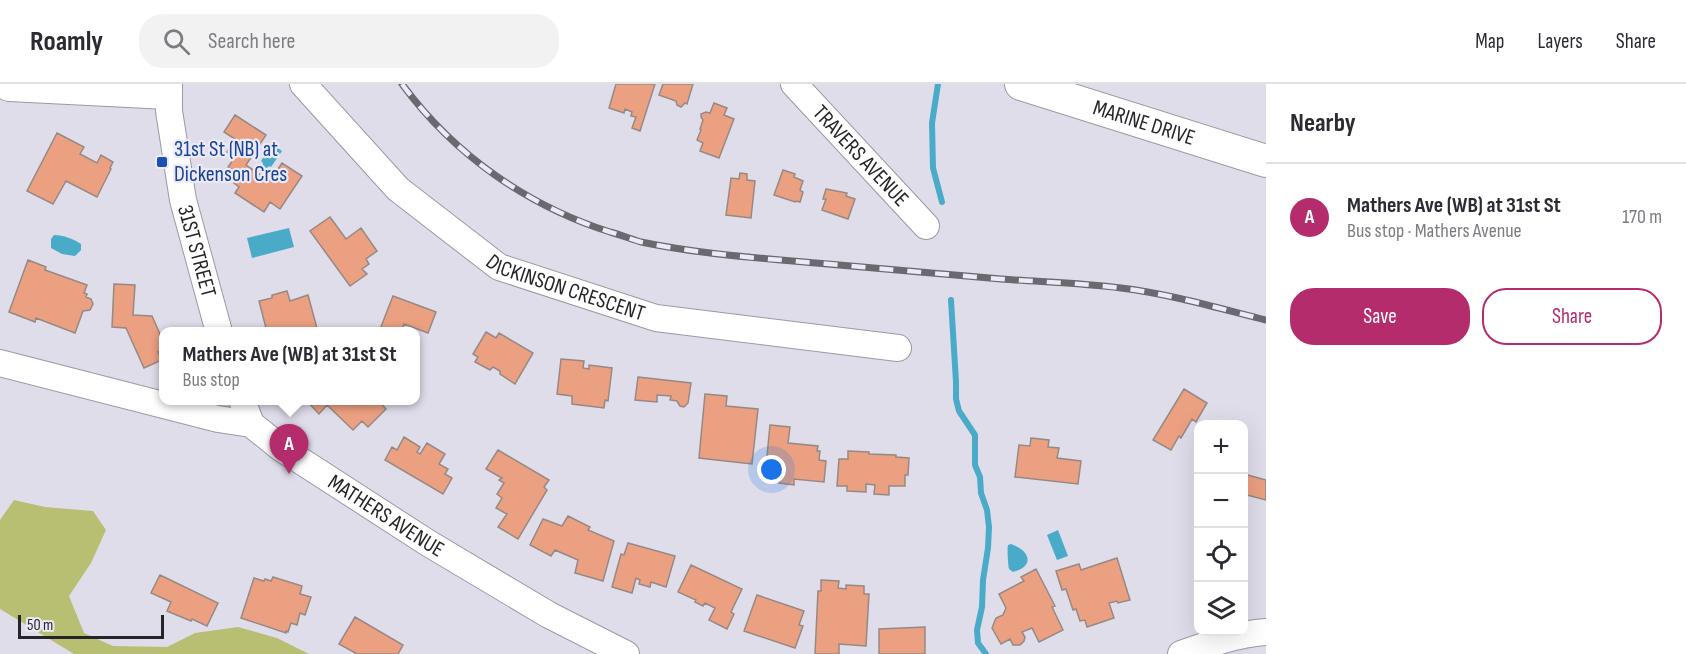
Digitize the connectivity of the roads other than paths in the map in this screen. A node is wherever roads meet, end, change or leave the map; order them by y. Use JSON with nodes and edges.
{"nodes":[{"id":1,"x":0,"y":84,"type":"edge"},
{"id":2,"x":303,"y":84,"type":"edge"},
{"id":3,"x":794,"y":84,"type":"edge"},
{"id":4,"x":1022,"y":84,"type":"edge"},
{"id":5,"x":169,"y":90,"type":"edge"},
{"id":6,"x":1266,"y":161,"type":"edge"},
{"id":7,"x":926,"y":226,"type":"dead end"},
{"id":8,"x":218,"y":327,"type":"edge"},
{"id":9,"x":898,"y":348,"type":"dead end"},
{"id":10,"x":0,"y":363,"type":"edge"},
{"id":11,"x":159,"y":405,"type":"edge"},
{"id":12,"x":161,"y":405,"type":"edge"},
{"id":13,"x":244,"y":405,"type":"edge"},
{"id":14,"x":251,"y":424,"type":"junction"},
{"id":15,"x":1266,"y":632,"type":"edge"},
{"id":16,"x":626,"y":654,"type":"edge"},
{"id":17,"x":1181,"y":654,"type":"edge"}],
"edges":[{"from":1,"to":5,"type":"street","name":"31ST STREET"},
{"from":2,"to":9,"type":"street","name":"DICKINSON CRESCENT"},
{"from":3,"to":7,"type":"street","name":"TRAVERS AVENUE"},
{"from":4,"to":6,"type":"main road","name":"MARINE DRIVE"},
{"from":5,"to":8,"type":"street","name":"31ST STREET"},
{"from":10,"to":11,"type":"street"},
{"from":12,"to":14,"type":"street"},
{"from":13,"to":14,"type":"street"},
{"from":14,"to":16,"type":"street","name":"MATHERS AVENUE"},
{"from":15,"to":17,"type":"street"}]}
